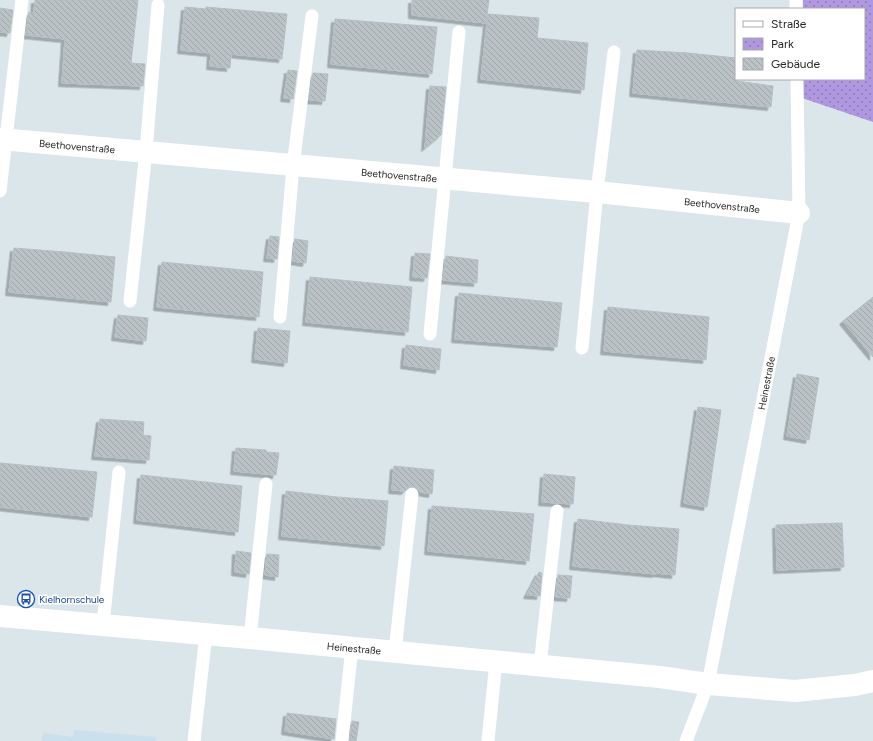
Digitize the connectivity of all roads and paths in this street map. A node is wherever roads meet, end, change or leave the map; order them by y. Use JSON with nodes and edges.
{"nodes":[{"id":1,"x":22,"y":0,"type":"edge"},
{"id":2,"x":158,"y":5,"type":"dead end"},
{"id":3,"x":312,"y":16,"type":"dead end"},
{"id":4,"x":459,"y":32,"type":"dead end"},
{"id":5,"x":614,"y":52,"type":"dead end"},
{"id":6,"x":797,"y":80,"type":"edge"},
{"id":7,"x":3,"y":139,"type":"edge"},
{"id":8,"x":146,"y":151,"type":"junction"},
{"id":9,"x":293,"y":166,"type":"junction"},
{"id":10,"x":445,"y":178,"type":"junction"},
{"id":11,"x":0,"y":191,"type":"edge"},
{"id":12,"x":597,"y":192,"type":"junction"},
{"id":13,"x":799,"y":213,"type":"junction"},
{"id":14,"x":130,"y":302,"type":"dead end"},
{"id":15,"x":280,"y":317,"type":"dead end"},
{"id":16,"x":430,"y":334,"type":"dead end"},
{"id":17,"x":582,"y":348,"type":"dead end"},
{"id":18,"x":119,"y":472,"type":"dead end"},
{"id":19,"x":266,"y":484,"type":"dead end"},
{"id":20,"x":412,"y":494,"type":"dead end"},
{"id":21,"x":557,"y":511,"type":"dead end"},
{"id":22,"x":0,"y":616,"type":"edge"},
{"id":23,"x":103,"y":624,"type":"junction"},
{"id":24,"x":206,"y":634,"type":"junction"},
{"id":25,"x":250,"y":638,"type":"junction"},
{"id":26,"x":352,"y":648,"type":"junction"},
{"id":27,"x":395,"y":652,"type":"junction"},
{"id":28,"x":496,"y":661,"type":"junction"},
{"id":29,"x":540,"y":666,"type":"junction"},
{"id":30,"x":873,"y":681,"type":"edge"},
{"id":31,"x":708,"y":684,"type":"junction"},
{"id":32,"x":194,"y":741,"type":"edge"},
{"id":33,"x":342,"y":741,"type":"edge"},
{"id":34,"x":488,"y":741,"type":"edge"},
{"id":35,"x":686,"y":741,"type":"edge"}],
"edges":[{"from":1,"to":7,"type":"lane"},
{"from":2,"to":8,"type":"lane"},
{"from":3,"to":9,"type":"lane"},
{"from":4,"to":10,"type":"lane"},
{"from":5,"to":12,"type":"lane"},
{"from":6,"to":13,"type":"lane","name":"Heinestraße"},
{"from":7,"to":8,"type":"street","name":"Beethovenstraße"},
{"from":7,"to":11,"type":"lane"},
{"from":8,"to":9,"type":"street","name":"Beethovenstraße"},
{"from":8,"to":14,"type":"lane"},
{"from":9,"to":10,"type":"street","name":"Beethovenstraße"},
{"from":9,"to":15,"type":"lane"},
{"from":10,"to":12,"type":"street","name":"Beethovenstraße"},
{"from":10,"to":16,"type":"lane"},
{"from":12,"to":13,"type":"street","name":"Beethovenstraße"},
{"from":12,"to":17,"type":"lane"},
{"from":13,"to":31,"type":"lane","name":"Heinestraße"},
{"from":18,"to":23,"type":"lane"},
{"from":19,"to":25,"type":"lane"},
{"from":20,"to":27,"type":"lane"},
{"from":21,"to":29,"type":"lane"},
{"from":22,"to":23,"type":"street","name":"Heinestraße"},
{"from":23,"to":24,"type":"street","name":"Heinestraße"},
{"from":24,"to":25,"type":"street","name":"Heinestraße"},
{"from":24,"to":32,"type":"lane"},
{"from":25,"to":26,"type":"street","name":"Heinestraße"},
{"from":26,"to":27,"type":"street","name":"Heinestraße"},
{"from":26,"to":33,"type":"lane"},
{"from":27,"to":28,"type":"street","name":"Heinestraße"},
{"from":28,"to":29,"type":"street","name":"Heinestraße"},
{"from":28,"to":34,"type":"lane"},
{"from":29,"to":31,"type":"street","name":"Heinestraße"},
{"from":30,"to":31,"type":"street","name":"Heinestraße"},
{"from":31,"to":35,"type":"lane","name":"Heinestraße"}]}
